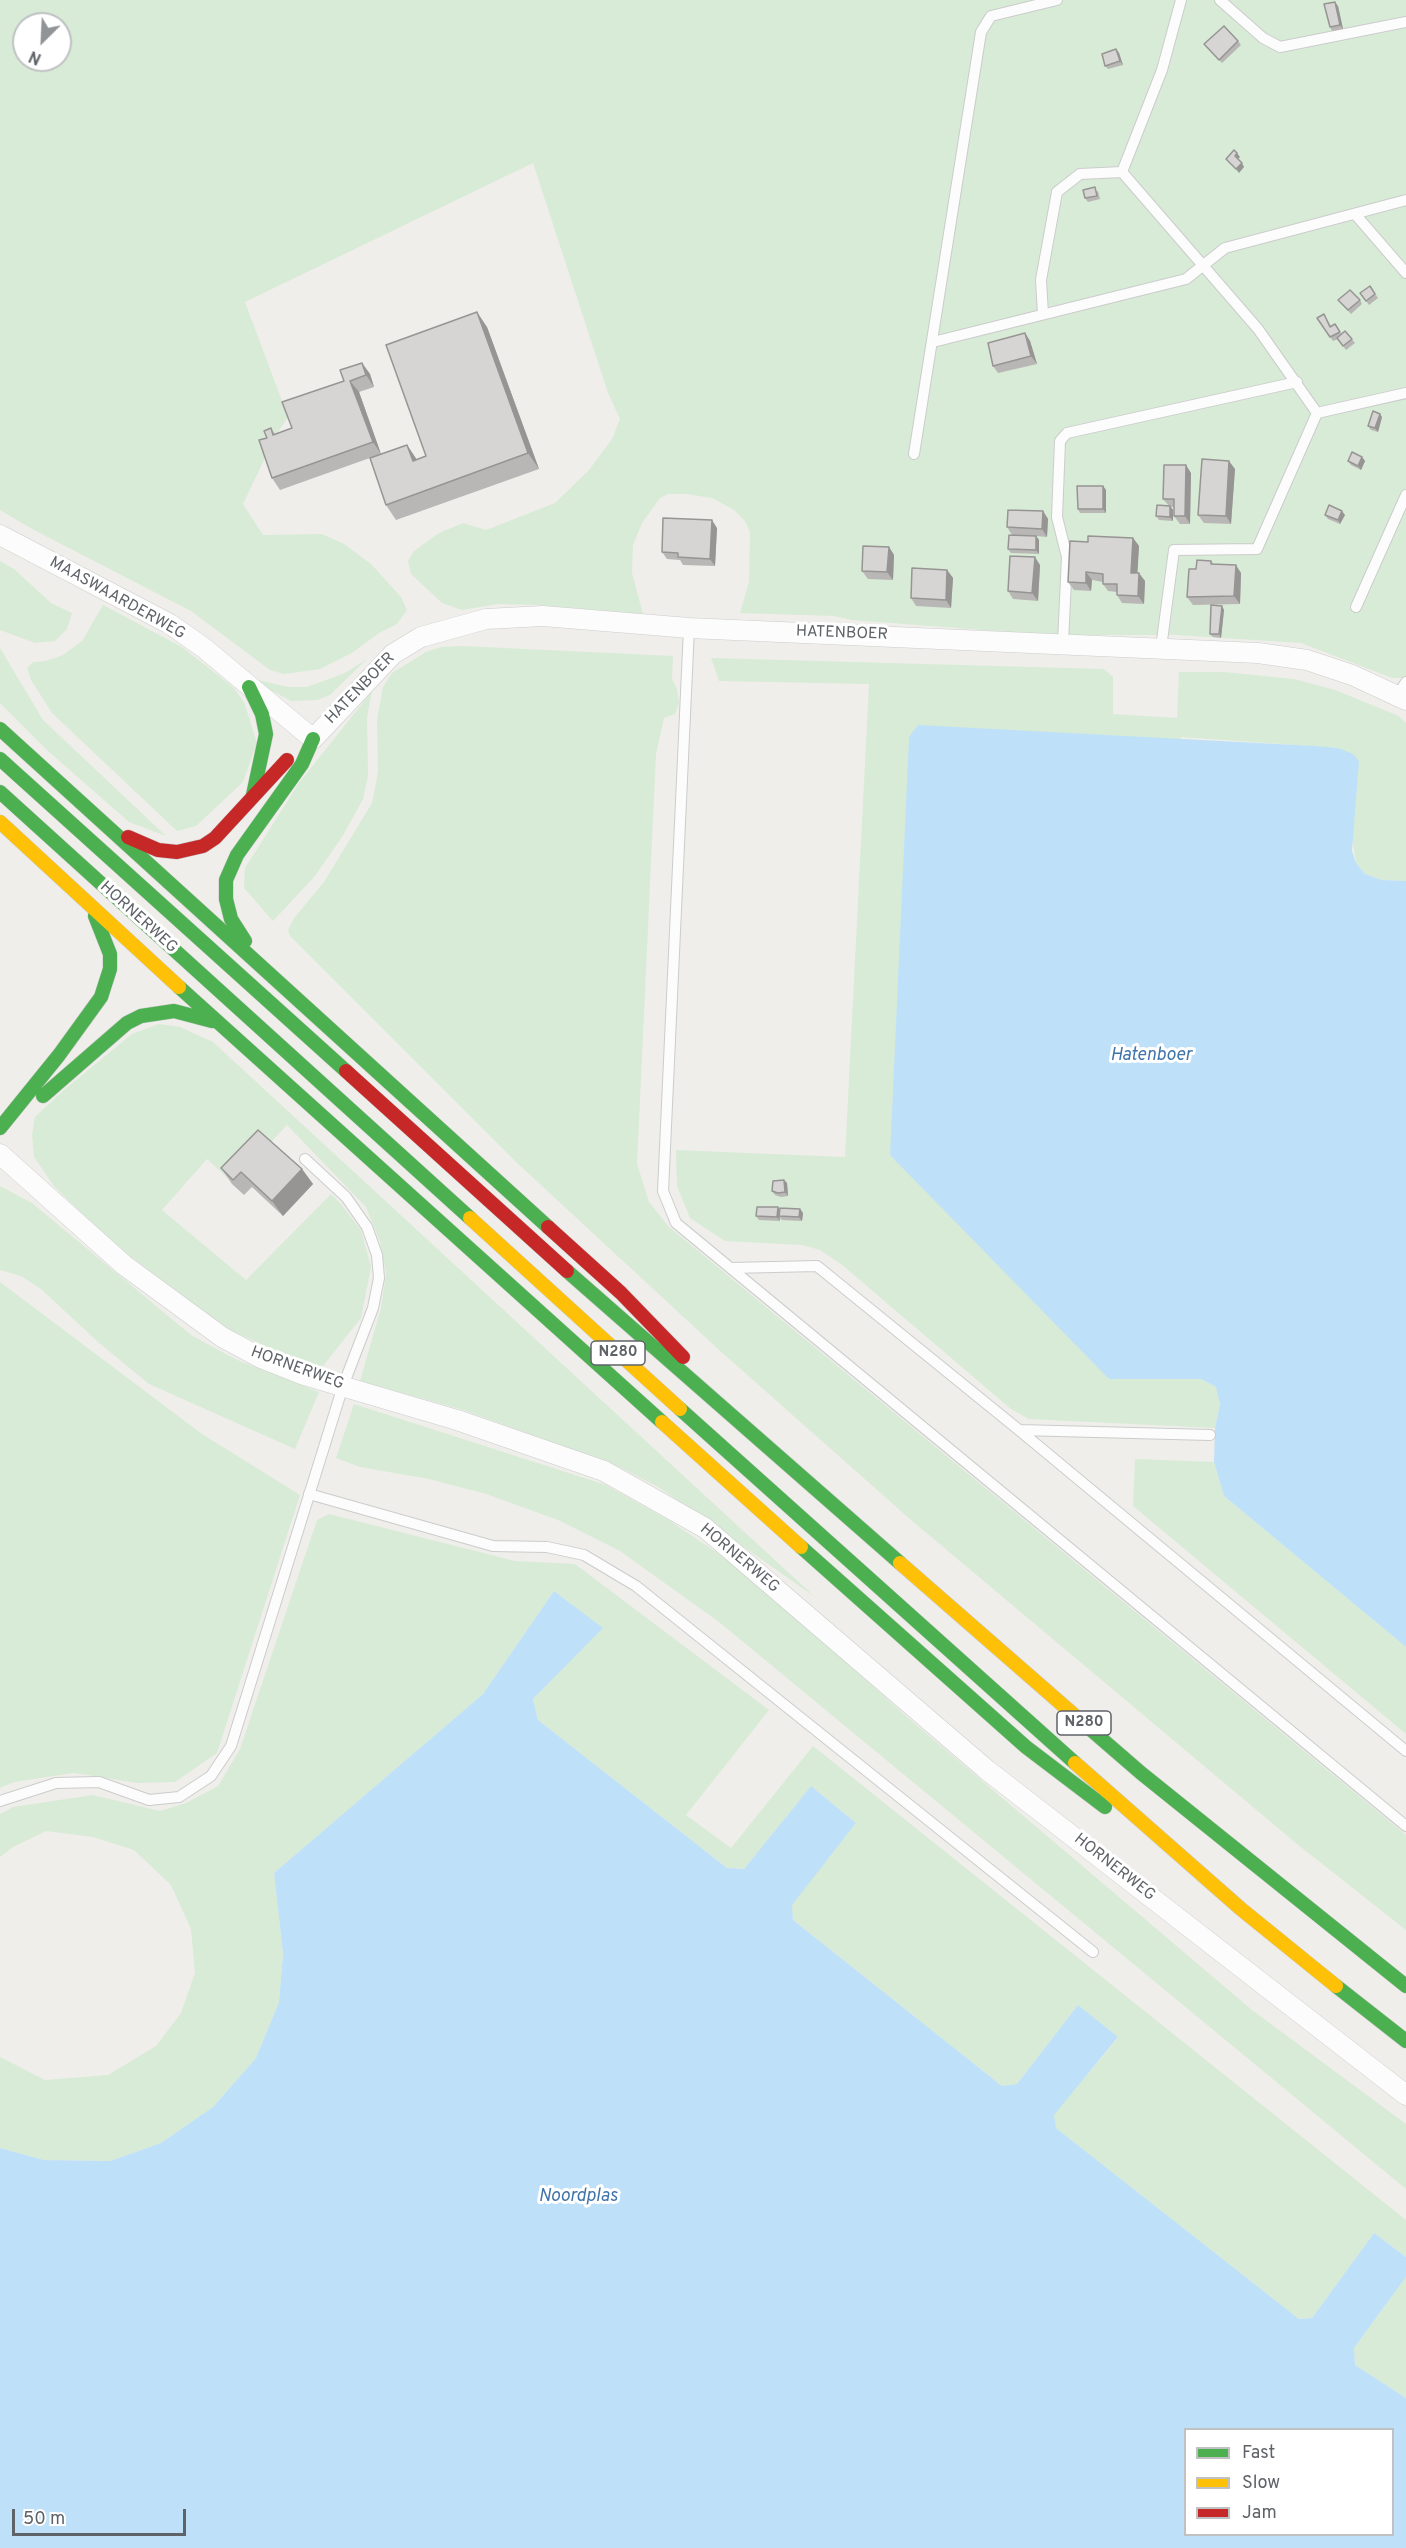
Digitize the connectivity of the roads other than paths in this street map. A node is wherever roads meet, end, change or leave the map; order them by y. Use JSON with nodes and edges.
{"nodes":[{"id":1,"x":1057,"y":0,"type":"edge"},
{"id":2,"x":1182,"y":0,"type":"edge"},
{"id":3,"x":1220,"y":0,"type":"edge"},
{"id":4,"x":1406,"y":22,"type":"edge"},
{"id":5,"x":1122,"y":172,"type":"junction"},
{"id":6,"x":1406,"y":200,"type":"edge"},
{"id":7,"x":1355,"y":214,"type":"junction"},
{"id":8,"x":1202,"y":266,"type":"junction"},
{"id":9,"x":1406,"y":273,"type":"edge"},
{"id":10,"x":1043,"y":314,"type":"junction"},
{"id":11,"x":933,"y":342,"type":"junction"},
{"id":12,"x":1298,"y":382,"type":"junction"},
{"id":13,"x":1406,"y":393,"type":"edge"},
{"id":14,"x":1317,"y":414,"type":"junction"},
{"id":15,"x":914,"y":454,"type":"dead end"},
{"id":16,"x":1406,"y":495,"type":"edge"},
{"id":17,"x":0,"y":535,"type":"edge"},
{"id":18,"x":1356,"y":607,"type":"dead end"},
{"id":19,"x":690,"y":628,"type":"junction"},
{"id":20,"x":1063,"y":643,"type":"junction"},
{"id":21,"x":1161,"y":648,"type":"junction"},
{"id":22,"x":249,"y":687,"type":"junction"},
{"id":23,"x":1403,"y":692,"type":"edge"},
{"id":24,"x":0,"y":729,"type":"edge"},
{"id":25,"x":313,"y":739,"type":"junction"},
{"id":26,"x":0,"y":759,"type":"edge"},
{"id":27,"x":0,"y":792,"type":"edge"},
{"id":28,"x":252,"y":797,"type":"junction"},
{"id":29,"x":0,"y":822,"type":"edge"},
{"id":30,"x":108,"y":826,"type":"junction"},
{"id":31,"x":90,"y":906,"type":"junction"},
{"id":32,"x":263,"y":968,"type":"junction"},
{"id":33,"x":217,"y":1022,"type":"junction"},
{"id":34,"x":0,"y":1130,"type":"edge"},
{"id":35,"x":0,"y":1154,"type":"edge"},
{"id":36,"x":306,"y":1159,"type":"dead end"},
{"id":37,"x":731,"y":1268,"type":"junction"},
{"id":38,"x":343,"y":1386,"type":"junction"},
{"id":39,"x":1019,"y":1430,"type":"junction"},
{"id":40,"x":1210,"y":1435,"type":"dead end"},
{"id":41,"x":771,"y":1450,"type":"junction"},
{"id":42,"x":309,"y":1494,"type":"junction"},
{"id":43,"x":1406,"y":1751,"type":"edge"},
{"id":44,"x":0,"y":1801,"type":"edge"},
{"id":45,"x":1406,"y":1826,"type":"edge"},
{"id":46,"x":1241,"y":1909,"type":"junction"},
{"id":47,"x":1094,"y":1952,"type":"dead end"},
{"id":48,"x":1406,"y":1986,"type":"edge"},
{"id":49,"x":1406,"y":2041,"type":"edge"},
{"id":50,"x":1406,"y":2095,"type":"edge"}],
"edges":[{"from":1,"to":11,"type":"lane"},
{"from":2,"to":5,"type":"lane"},
{"from":3,"to":4,"type":"lane"},
{"from":5,"to":8,"type":"lane"},
{"from":5,"to":10,"type":"lane"},
{"from":6,"to":7,"type":"lane"},
{"from":7,"to":8,"type":"lane"},
{"from":7,"to":9,"type":"lane"},
{"from":8,"to":10,"type":"lane"},
{"from":8,"to":12,"type":"lane"},
{"from":10,"to":11,"type":"lane"},
{"from":11,"to":15,"type":"lane"},
{"from":12,"to":14,"type":"lane"},
{"from":12,"to":20,"type":"lane"},
{"from":13,"to":14,"type":"lane"},
{"from":14,"to":21,"type":"lane"},
{"from":16,"to":18,"type":"lane"},
{"from":17,"to":22,"type":"street","name":"MAASWAARDERWEG"},
{"from":19,"to":20,"type":"street","name":"HATENBOER"},
{"from":19,"to":25,"type":"street","name":"HATENBOER"},
{"from":19,"to":37,"type":"lane"},
{"from":20,"to":21,"type":"street","name":"HATENBOER"},
{"from":21,"to":23,"type":"street","name":"HATENBOER"},
{"from":22,"to":25,"type":"street","name":"MAASWAARDERWEG"},
{"from":22,"to":28,"type":"main road"},
{"from":24,"to":30,"type":"main road","name":"HORNERWEG","number":"N280"},
{"from":25,"to":28,"type":"main road"},
{"from":25,"to":32,"type":"main road"},
{"from":26,"to":41,"type":"main road","name":"HORNERWEG","number":"N280"},
{"from":27,"to":46,"type":"main road","name":"HORNERWEG","number":"N280"},
{"from":28,"to":30,"type":"main road"},
{"from":29,"to":31,"type":"main road","name":"HORNERWEG","number":"N280"},
{"from":30,"to":32,"type":"main road","name":"HORNERWEG","number":"N280"},
{"from":31,"to":33,"type":"main road","name":"HORNERWEG","number":"N280"},
{"from":31,"to":34,"type":"main road"},
{"from":32,"to":41,"type":"main road","name":"HORNERWEG","number":"N280"},
{"from":33,"to":34,"type":"main road"},
{"from":33,"to":46,"type":"main road","name":"HORNERWEG","number":"N280"},
{"from":35,"to":38,"type":"street","name":"HORNERWEG"},
{"from":36,"to":38,"type":"lane"},
{"from":37,"to":39,"type":"lane"},
{"from":37,"to":45,"type":"lane"},
{"from":38,"to":42,"type":"lane"},
{"from":38,"to":50,"type":"street","name":"HORNERWEG"},
{"from":39,"to":40,"type":"lane"},
{"from":39,"to":43,"type":"lane"},
{"from":41,"to":48,"type":"main road","name":"HORNERWEG","number":"N280"},
{"from":42,"to":44,"type":"lane"},
{"from":42,"to":47,"type":"lane"},
{"from":46,"to":49,"type":"main road","name":"HORNERWEG","number":"N280"}]}
